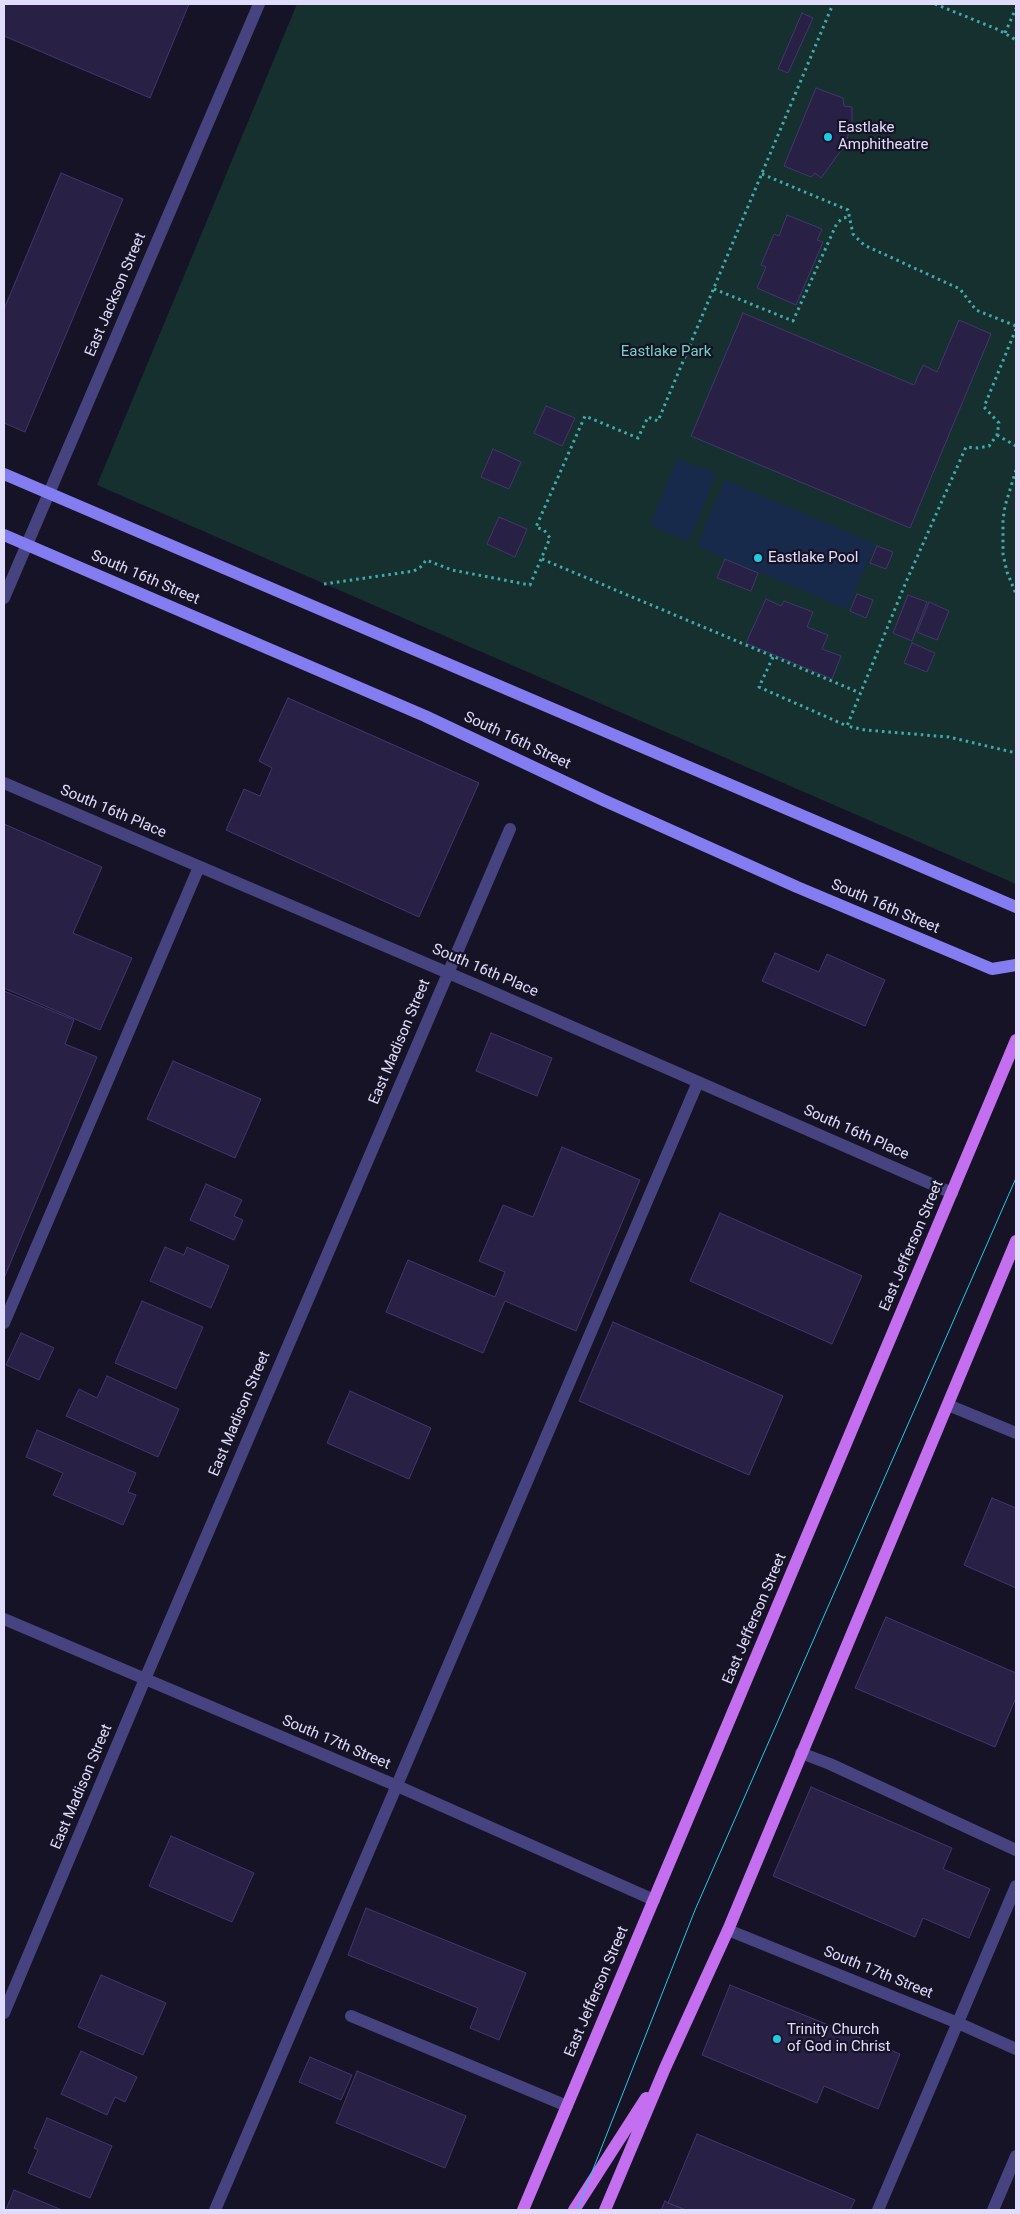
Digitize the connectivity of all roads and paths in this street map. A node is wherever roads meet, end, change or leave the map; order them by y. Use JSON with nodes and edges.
{"nodes":[{"id":1,"x":259,"y":4,"type":"edge"},
{"id":2,"x":833,"y":4,"type":"edge"},
{"id":3,"x":935,"y":4,"type":"edge"},
{"id":4,"x":1016,"y":8,"type":"edge"},
{"id":5,"x":1005,"y":33,"type":"junction"},
{"id":6,"x":1016,"y":40,"type":"edge"},
{"id":7,"x":762,"y":174,"type":"junction"},
{"id":8,"x":850,"y":217,"type":"junction"},
{"id":9,"x":714,"y":289,"type":"junction"},
{"id":10,"x":1016,"y":327,"type":"edge"},
{"id":11,"x":998,"y":435,"type":"junction"},
{"id":12,"x":1016,"y":446,"type":"edge"},
{"id":13,"x":1016,"y":470,"type":"edge"},
{"id":14,"x":4,"y":474,"type":"edge"},
{"id":15,"x":4,"y":535,"type":"edge"},
{"id":16,"x":542,"y":559,"type":"junction"},
{"id":17,"x":319,"y":585,"type":"dead end"},
{"id":18,"x":1016,"y":594,"type":"edge"},
{"id":19,"x":4,"y":598,"type":"edge"},
{"id":20,"x":773,"y":657,"type":"junction"},
{"id":21,"x":860,"y":693,"type":"junction"},
{"id":22,"x":847,"y":726,"type":"junction"},
{"id":23,"x":1016,"y":753,"type":"edge"},
{"id":24,"x":4,"y":783,"type":"edge"},
{"id":25,"x":510,"y":829,"type":"dead end"},
{"id":26,"x":199,"y":866,"type":"junction"},
{"id":27,"x":1016,"y":907,"type":"edge"},
{"id":28,"x":1016,"y":965,"type":"edge"},
{"id":29,"x":447,"y":973,"type":"junction"},
{"id":30,"x":1016,"y":1040,"type":"edge"},
{"id":31,"x":698,"y":1082,"type":"junction"},
{"id":32,"x":952,"y":1193,"type":"junction"},
{"id":33,"x":1016,"y":1241,"type":"edge"},
{"id":34,"x":4,"y":1323,"type":"edge"},
{"id":35,"x":948,"y":1405,"type":"junction"},
{"id":36,"x":1016,"y":1433,"type":"edge"},
{"id":37,"x":4,"y":1619,"type":"edge"},
{"id":38,"x":145,"y":1679,"type":"junction"},
{"id":39,"x":801,"y":1754,"type":"junction"},
{"id":40,"x":395,"y":1785,"type":"junction"},
{"id":41,"x":1016,"y":1850,"type":"edge"},
{"id":42,"x":1016,"y":1886,"type":"edge"},
{"id":43,"x":654,"y":1900,"type":"junction"},
{"id":44,"x":728,"y":1930,"type":"junction"},
{"id":45,"x":4,"y":2013,"type":"edge"},
{"id":46,"x":351,"y":2016,"type":"dead end"},
{"id":47,"x":958,"y":2023,"type":"junction"},
{"id":48,"x":1016,"y":2049,"type":"edge"},
{"id":49,"x":665,"y":2068,"type":"junction"},
{"id":50,"x":567,"y":2106,"type":"junction"},
{"id":51,"x":1016,"y":2156,"type":"edge"},
{"id":52,"x":215,"y":2210,"type":"edge"},
{"id":53,"x":523,"y":2210,"type":"edge"},
{"id":54,"x":574,"y":2210,"type":"edge"},
{"id":55,"x":605,"y":2210,"type":"edge"},
{"id":56,"x":878,"y":2210,"type":"edge"},
{"id":57,"x":993,"y":2210,"type":"edge"}],
"edges":[{"from":1,"to":19,"type":"street","name":"East Jackson Street"},
{"from":2,"to":7,"type":"path"},
{"from":3,"to":5,"type":"path"},
{"from":4,"to":5,"type":"path"},
{"from":5,"to":6,"type":"path"},
{"from":7,"to":8,"type":"path"},
{"from":7,"to":9,"type":"path"},
{"from":8,"to":9,"type":"path"},
{"from":8,"to":10,"type":"path"},
{"from":9,"to":16,"type":"path"},
{"from":10,"to":11,"type":"path"},
{"from":11,"to":12,"type":"path"},
{"from":11,"to":21,"type":"path"},
{"from":13,"to":18,"type":"path"},
{"from":14,"to":27,"type":"main road"},
{"from":15,"to":28,"type":"main road","name":"South 16th Street"},
{"from":16,"to":17,"type":"path"},
{"from":16,"to":20,"type":"path"},
{"from":20,"to":21,"type":"path"},
{"from":20,"to":22,"type":"path"},
{"from":21,"to":22,"type":"path"},
{"from":22,"to":23,"type":"path"},
{"from":24,"to":26,"type":"street","name":"South 16th Place"},
{"from":25,"to":29,"type":"street","name":"East Madison Street"},
{"from":26,"to":29,"type":"street","name":"South 16th Place"},
{"from":26,"to":34,"type":"street"},
{"from":29,"to":31,"type":"street","name":"South 16th Place"},
{"from":29,"to":38,"type":"street","name":"East Madison Street"},
{"from":30,"to":32,"type":"main road","name":"East Jefferson Street"},
{"from":31,"to":32,"type":"street","name":"South 16th Place"},
{"from":31,"to":40,"type":"street"},
{"from":32,"to":43,"type":"main road","name":"East Jefferson Street"},
{"from":33,"to":35,"type":"main road"},
{"from":35,"to":36,"type":"street"},
{"from":35,"to":39,"type":"main road"},
{"from":37,"to":38,"type":"street","name":"South 17th Street"},
{"from":38,"to":40,"type":"street","name":"South 17th Street"},
{"from":38,"to":45,"type":"street","name":"East Madison Street"},
{"from":39,"to":41,"type":"street"},
{"from":39,"to":44,"type":"main road"},
{"from":40,"to":43,"type":"street","name":"South 17th Street"},
{"from":40,"to":52,"type":"street"},
{"from":42,"to":47,"type":"street"},
{"from":43,"to":50,"type":"main road","name":"East Jefferson Street"},
{"from":44,"to":47,"type":"street","name":"South 17th Street"},
{"from":44,"to":49,"type":"main road"},
{"from":46,"to":50,"type":"street"},
{"from":47,"to":48,"type":"street","name":"South 17th Street"},
{"from":47,"to":56,"type":"street"},
{"from":49,"to":54,"type":"main road"},
{"from":49,"to":55,"type":"main road"},
{"from":50,"to":53,"type":"main road","name":"East Jefferson Street"},
{"from":51,"to":57,"type":"street"}]}
